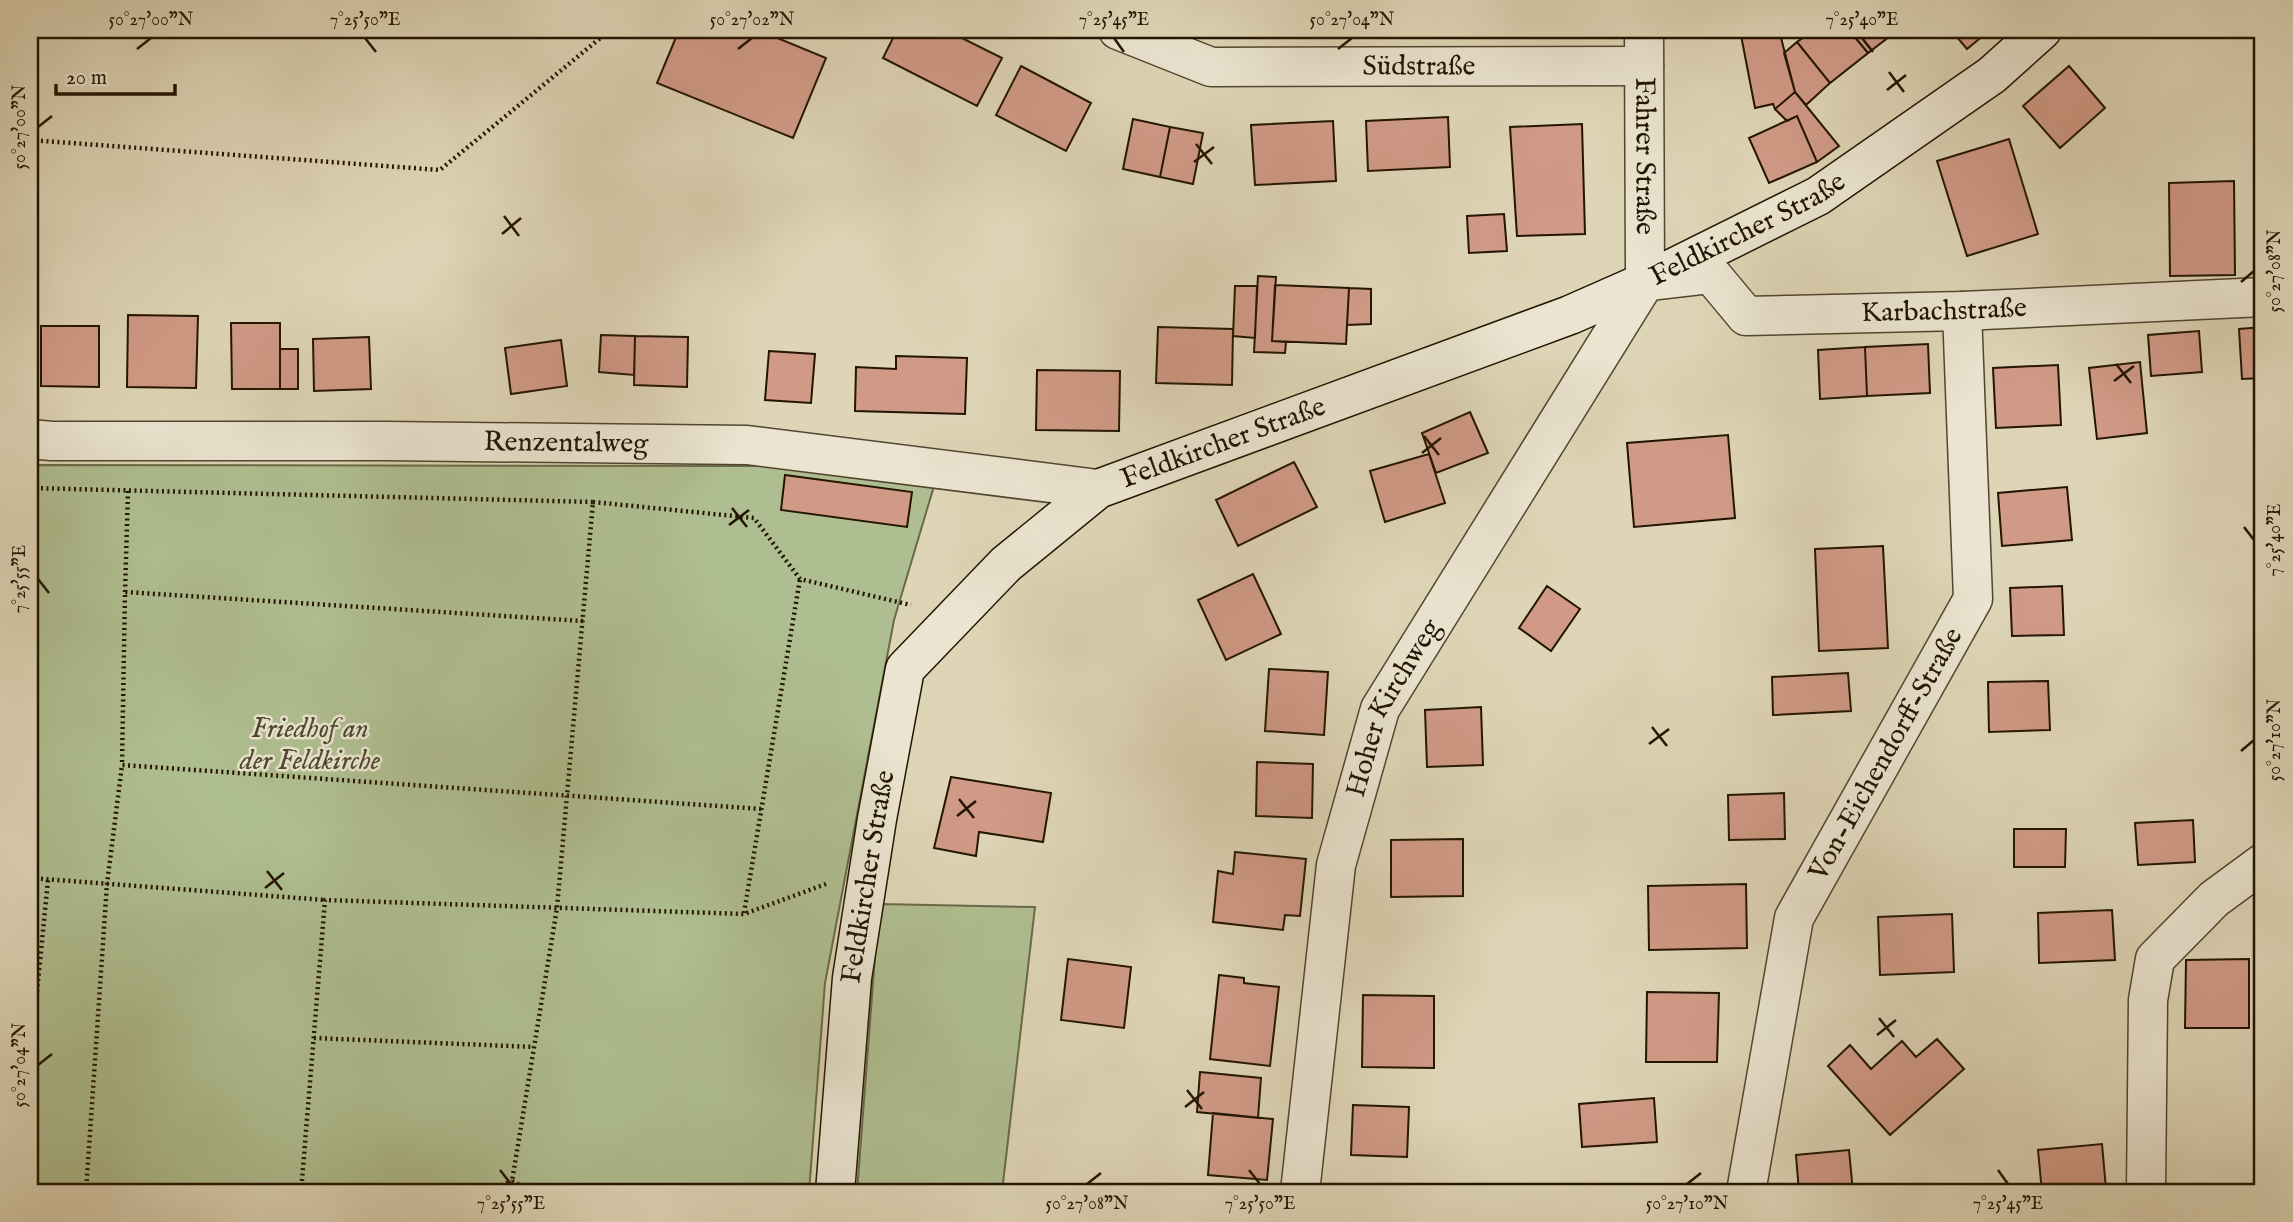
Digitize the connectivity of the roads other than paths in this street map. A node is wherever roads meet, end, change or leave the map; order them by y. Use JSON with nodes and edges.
{"nodes":[{"id":1,"x":1118,"y":30,"type":"edge"},
{"id":2,"x":2042,"y":30,"type":"edge"},
{"id":3,"x":1644,"y":48,"type":"edge"},
{"id":4,"x":1645,"y":282,"type":"junction"},
{"id":5,"x":2263,"y":297,"type":"edge"},
{"id":6,"x":1962,"y":311,"type":"junction"},
{"id":7,"x":30,"y":439,"type":"edge"},
{"id":8,"x":1098,"y":489,"type":"junction"},
{"id":9,"x":2263,"y":863,"type":"edge"},
{"id":10,"x":835,"y":1192,"type":"edge"},
{"id":11,"x":1300,"y":1192,"type":"edge"},
{"id":12,"x":1746,"y":1192,"type":"edge"},
{"id":13,"x":2146,"y":1192,"type":"edge"}],
"edges":[{"from":1,"to":3,"type":"street","name":"Südstraße"},
{"from":2,"to":4,"type":"street","name":"Feldkircher Straße"},
{"from":3,"to":4,"type":"street","name":"Fahrer Straße"},
{"from":4,"to":6,"type":"street","name":"Karbachstraße"},
{"from":4,"to":8,"type":"street","name":"Feldkircher Straße"},
{"from":4,"to":11,"type":"street","name":"Hoher Kirchweg"},
{"from":5,"to":6,"type":"street","name":"Karbachstraße"},
{"from":6,"to":12,"type":"street","name":"Von-Eichendorff-Straße"},
{"from":7,"to":8,"type":"street","name":"Renzentalweg"},
{"from":8,"to":10,"type":"street","name":"Feldkircher Straße"},
{"from":9,"to":13,"type":"street"}]}
